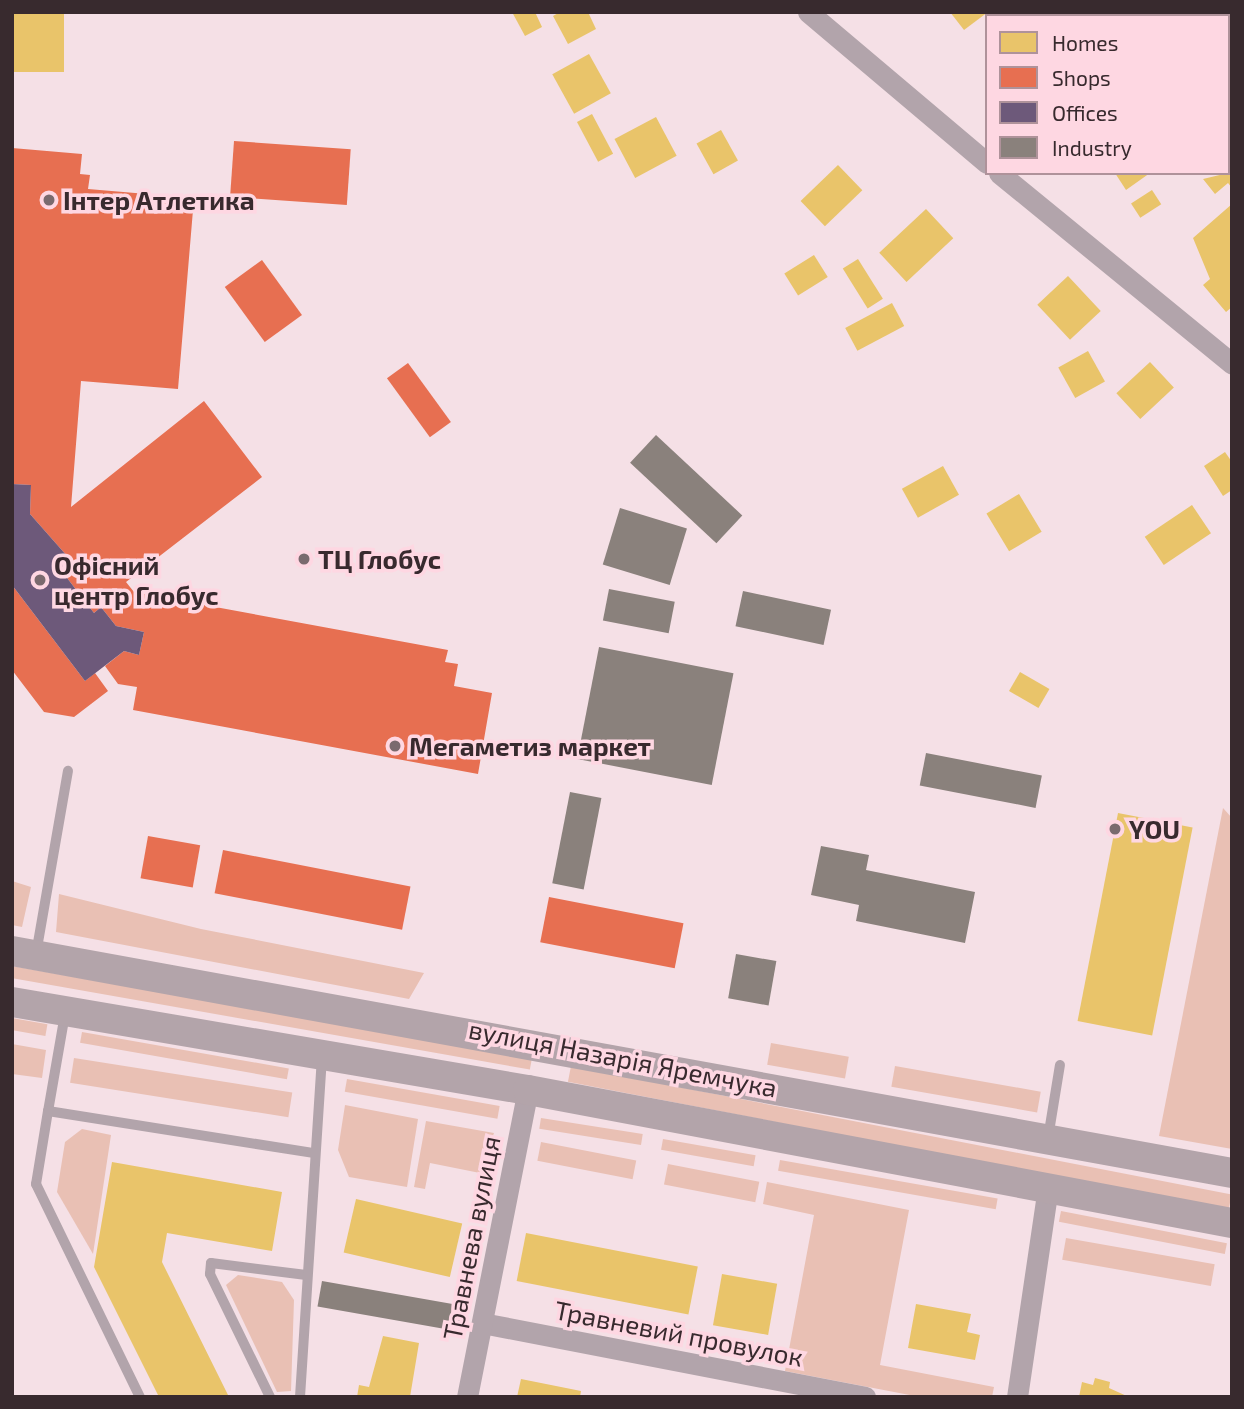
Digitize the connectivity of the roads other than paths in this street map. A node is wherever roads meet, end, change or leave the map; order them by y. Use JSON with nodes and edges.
{"nodes":[{"id":1,"x":808,"y":12,"type":"edge"},
{"id":2,"x":985,"y":161,"type":"edge"},
{"id":3,"x":1001,"y":175,"type":"edge"},
{"id":4,"x":1232,"y":364,"type":"edge"},
{"id":5,"x":68,"y":771,"type":"dead end"},
{"id":6,"x":24,"y":953,"type":"edge"},
{"id":7,"x":12,"y":1002,"type":"edge"},
{"id":8,"x":66,"y":1011,"type":"junction"},
{"id":9,"x":557,"y":1046,"type":"junction"},
{"id":10,"x":322,"y":1056,"type":"junction"},
{"id":11,"x":1060,"y":1065,"type":"dead end"},
{"id":12,"x":538,"y":1092,"type":"junction"},
{"id":13,"x":48,"y":1111,"type":"junction"},
{"id":14,"x":1048,"y":1138,"type":"junction"},
{"id":15,"x":313,"y":1153,"type":"junction"},
{"id":16,"x":1232,"y":1173,"type":"edge"},
{"id":17,"x":1048,"y":1188,"type":"junction"},
{"id":18,"x":1232,"y":1223,"type":"edge"},
{"id":19,"x":306,"y":1275,"type":"junction"},
{"id":20,"x":482,"y":1323,"type":"junction"},
{"id":21,"x":140,"y":1397,"type":"edge"},
{"id":22,"x":270,"y":1397,"type":"edge"},
{"id":23,"x":300,"y":1397,"type":"edge"},
{"id":24,"x":467,"y":1397,"type":"edge"},
{"id":25,"x":865,"y":1397,"type":"edge"},
{"id":26,"x":1017,"y":1397,"type":"edge"}],
"edges":[{"from":1,"to":2,"type":"street"},
{"from":3,"to":4,"type":"street"},
{"from":5,"to":6,"type":"lane"},
{"from":6,"to":9,"type":"street","name":"вулиця Назарія Яремчука"},
{"from":7,"to":8,"type":"street","name":"вулиця Назарія Яремчука"},
{"from":8,"to":10,"type":"street","name":"вулиця Назарія Яремчука"},
{"from":8,"to":13,"type":"lane"},
{"from":9,"to":12,"type":"street"},
{"from":9,"to":14,"type":"street","name":"вулиця Назарія Яремчука"},
{"from":10,"to":12,"type":"street","name":"вулиця Назарія Яремчука"},
{"from":10,"to":15,"type":"lane"},
{"from":11,"to":14,"type":"lane"},
{"from":12,"to":17,"type":"street","name":"вулиця Назарія Яремчука"},
{"from":12,"to":20,"type":"street","name":"Травнева вулиця"},
{"from":13,"to":15,"type":"lane"},
{"from":13,"to":21,"type":"lane"},
{"from":14,"to":16,"type":"street","name":"вулиця Назарія Яремчука"},
{"from":15,"to":19,"type":"lane"},
{"from":17,"to":18,"type":"street","name":"вулиця Назарія Яремчука"},
{"from":17,"to":26,"type":"street"},
{"from":19,"to":22,"type":"lane"},
{"from":19,"to":23,"type":"lane"},
{"from":20,"to":24,"type":"street","name":"Травнева вулиця"},
{"from":20,"to":25,"type":"street","name":"Травневий провулок"}]}
